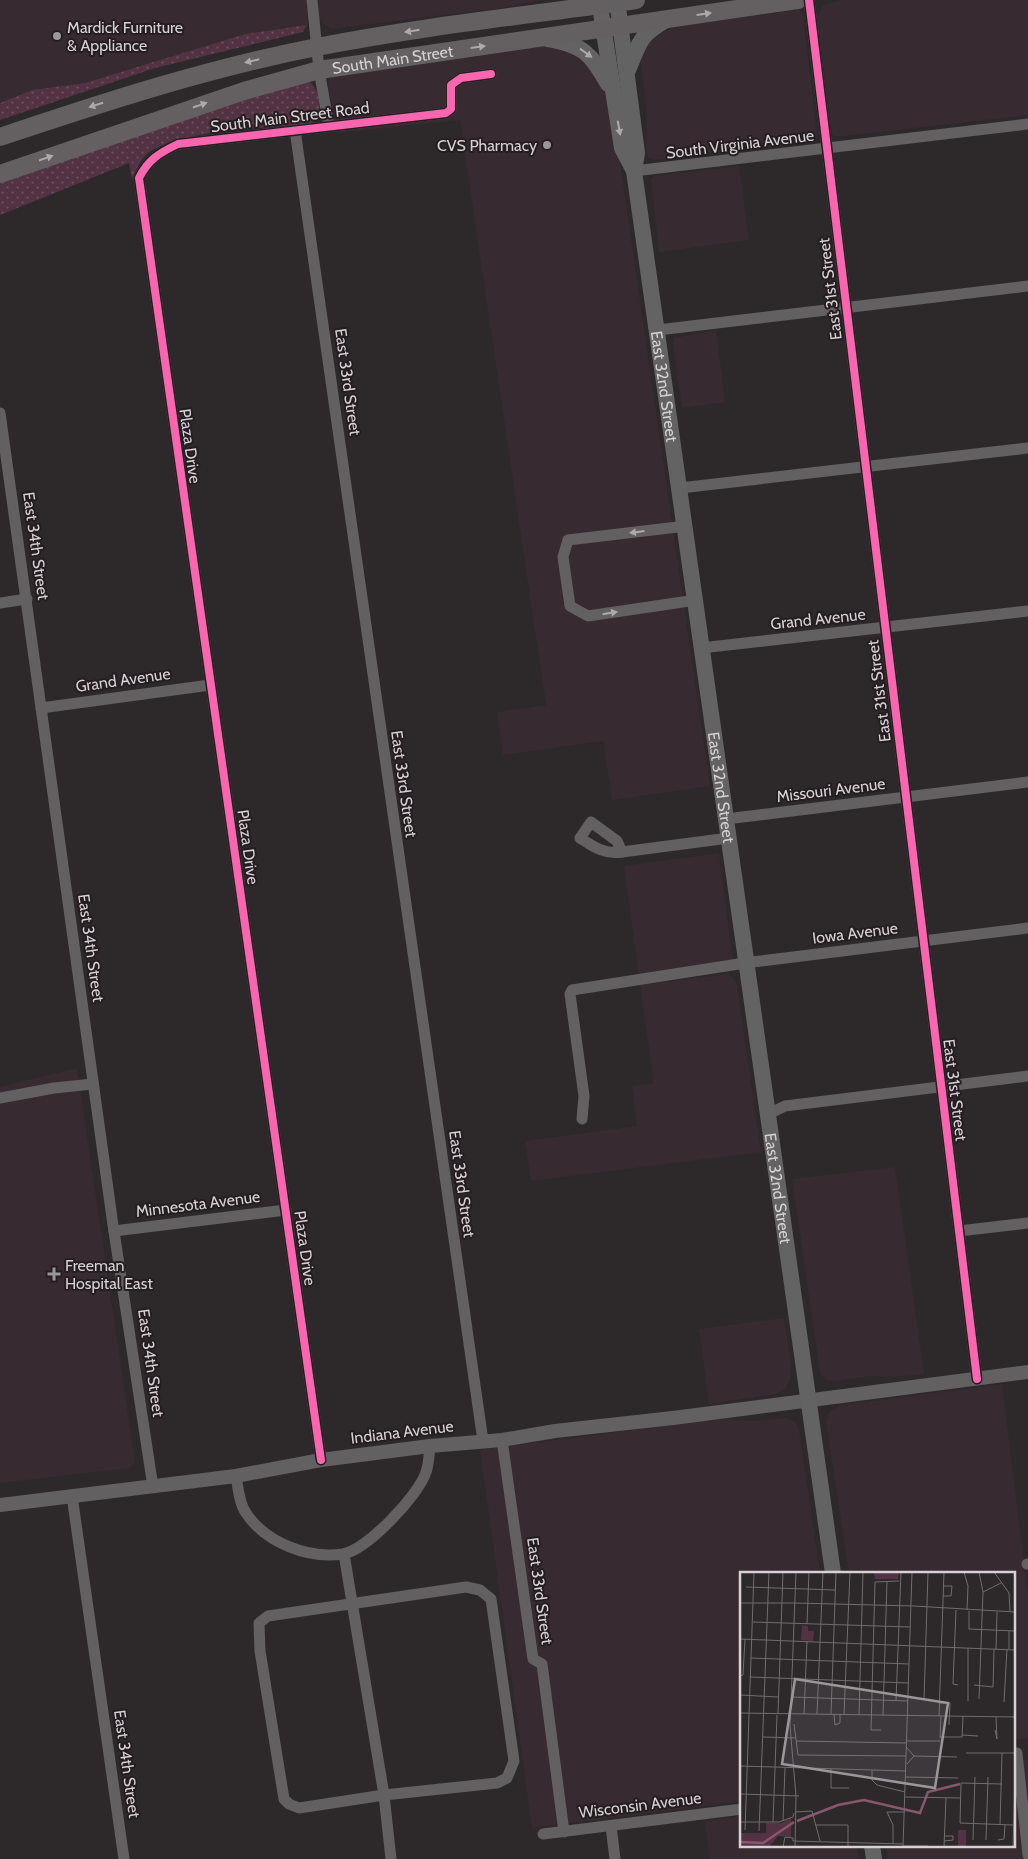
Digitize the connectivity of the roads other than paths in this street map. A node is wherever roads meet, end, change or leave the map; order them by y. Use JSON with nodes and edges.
{"nodes":[{"id":1,"x":312,"y":0,"type":"edge"},
{"id":2,"x":636,"y":0,"type":"edge"},
{"id":3,"x":798,"y":0,"type":"edge"},
{"id":4,"x":809,"y":0,"type":"edge"},
{"id":5,"x":617,"y":1,"type":"edge"},
{"id":6,"x":599,"y":2,"type":"edge"},
{"id":7,"x":553,"y":6,"type":"edge"},
{"id":8,"x":668,"y":19,"type":"junction"},
{"id":9,"x":621,"y":26,"type":"junction"},
{"id":10,"x":603,"y":28,"type":"junction"},
{"id":11,"x":541,"y":38,"type":"junction"},
{"id":12,"x":317,"y":47,"type":"junction"},
{"id":13,"x":318,"y":70,"type":"junction"},
{"id":14,"x":627,"y":72,"type":"junction"},
{"id":15,"x":491,"y":74,"type":"dead end"},
{"id":16,"x":613,"y":92,"type":"junction"},
{"id":17,"x":1028,"y":124,"type":"edge"},
{"id":18,"x":329,"y":126,"type":"junction"},
{"id":19,"x":295,"y":130,"type":"junction"},
{"id":20,"x":0,"y":137,"type":"edge"},
{"id":21,"x":826,"y":147,"type":"junction"},
{"id":22,"x":634,"y":171,"type":"junction"},
{"id":23,"x":0,"y":174,"type":"edge"},
{"id":24,"x":147,"y":238,"type":"joint"},
{"id":25,"x":1028,"y":286,"type":"edge"},
{"id":26,"x":846,"y":307,"type":"junction"},
{"id":27,"x":658,"y":330,"type":"junction"},
{"id":28,"x":0,"y":413,"type":"edge"},
{"id":29,"x":1028,"y":448,"type":"edge"},
{"id":30,"x":865,"y":468,"type":"junction"},
{"id":31,"x":680,"y":488,"type":"junction"},
{"id":32,"x":686,"y":526,"type":"junction"},
{"id":33,"x":26,"y":599,"type":"junction"},
{"id":34,"x":696,"y":600,"type":"junction"},
{"id":35,"x":0,"y":603,"type":"edge"},
{"id":36,"x":1028,"y":611,"type":"edge"},
{"id":37,"x":885,"y":628,"type":"junction"},
{"id":38,"x":702,"y":648,"type":"junction"},
{"id":39,"x":210,"y":685,"type":"junction"},
{"id":40,"x":41,"y":708,"type":"junction"},
{"id":41,"x":1028,"y":782,"type":"edge"},
{"id":42,"x":905,"y":797,"type":"junction"},
{"id":43,"x":726,"y":819,"type":"junction"},
{"id":44,"x":729,"y":838,"type":"junction"},
{"id":45,"x":622,"y":852,"type":"dead end"},
{"id":46,"x":1028,"y":928,"type":"edge"},
{"id":47,"x":923,"y":941,"type":"junction"},
{"id":48,"x":746,"y":963,"type":"junction"},
{"id":49,"x":1028,"y":1076,"type":"edge"},
{"id":50,"x":94,"y":1084,"type":"junction"},
{"id":51,"x":941,"y":1087,"type":"junction"},
{"id":52,"x":0,"y":1098,"type":"edge"},
{"id":53,"x":768,"y":1114,"type":"junction"},
{"id":54,"x":582,"y":1119,"type":"dead end"},
{"id":55,"x":286,"y":1210,"type":"junction"},
{"id":56,"x":1028,"y":1223,"type":"edge"},
{"id":57,"x":114,"y":1231,"type":"junction"},
{"id":58,"x":958,"y":1231,"type":"junction"},
{"id":59,"x":1028,"y":1372,"type":"edge"},
{"id":60,"x":977,"y":1379,"type":"junction"},
{"id":61,"x":809,"y":1401,"type":"junction"},
{"id":62,"x":502,"y":1440,"type":"junction"},
{"id":63,"x":483,"y":1441,"type":"junction"},
{"id":64,"x":430,"y":1446,"type":"junction"},
{"id":65,"x":321,"y":1460,"type":"junction"},
{"id":66,"x":236,"y":1476,"type":"junction"},
{"id":67,"x":153,"y":1487,"type":"junction"},
{"id":68,"x":72,"y":1496,"type":"junction"},
{"id":69,"x":0,"y":1505,"type":"edge"},
{"id":70,"x":344,"y":1554,"type":"junction"},
{"id":71,"x":833,"y":1572,"type":"edge"},
{"id":72,"x":353,"y":1603,"type":"junction"},
{"id":73,"x":1020,"y":1753,"type":"edge"},
{"id":74,"x":384,"y":1795,"type":"junction"},
{"id":75,"x":740,"y":1809,"type":"edge"},
{"id":76,"x":610,"y":1826,"type":"junction"},
{"id":77,"x":564,"y":1832,"type":"junction"},
{"id":78,"x":543,"y":1834,"type":"dead end"},
{"id":79,"x":872,"y":1846,"type":"edge"},
{"id":80,"x":1028,"y":1855,"type":"edge"},
{"id":81,"x":124,"y":1859,"type":"edge"},
{"id":82,"x":391,"y":1859,"type":"edge"},
{"id":83,"x":615,"y":1859,"type":"edge"},
{"id":84,"x":874,"y":1859,"type":"edge"}],
"edges":[{"from":1,"to":12,"type":"street"},
{"from":2,"to":5,"type":"main road","name":"South Main Street"},
{"from":8,"to":3,"type":"main road","name":"South Main Street","one_way":true},
{"from":4,"to":21,"type":"street","name":"East 31st Street"},
{"from":5,"to":6,"type":"main road","name":"South Main Street"},
{"from":5,"to":9,"type":"main road","name":"East 32nd Street"},
{"from":6,"to":7,"type":"main road","name":"South Main Street"},
{"from":6,"to":10,"type":"main road"},
{"from":7,"to":12,"type":"main road","name":"South Main Street","one_way":true},
{"from":8,"to":9,"type":"main road","name":"South Main Street"},
{"from":8,"to":14,"type":"main road"},
{"from":9,"to":10,"type":"main road","name":"South Main Street"},
{"from":9,"to":14,"type":"main road","name":"East 32nd Street"},
{"from":10,"to":11,"type":"main road","name":"South Main Street"},
{"from":10,"to":16,"type":"main road"},
{"from":13,"to":11,"type":"main road","name":"South Main Street","one_way":true},
{"from":11,"to":16,"type":"main road","one_way":true},
{"from":12,"to":13,"type":"street"},
{"from":12,"to":20,"type":"main road","name":"South Main Street","one_way":true},
{"from":13,"to":18,"type":"street"},
{"from":23,"to":13,"type":"main road","name":"South Main Street","one_way":true},
{"from":14,"to":22,"type":"main road","name":"East 32nd Street"},
{"from":15,"to":18,"type":"street","name":"South Main Street Road"},
{"from":16,"to":22,"type":"main road","one_way":true},
{"from":17,"to":21,"type":"street","name":"South Virginia Avenue"},
{"from":18,"to":19,"type":"street","name":"South Main Street Road"},
{"from":19,"to":24,"type":"street","name":"South Main Street Road"},
{"from":19,"to":63,"type":"street","name":"East 33rd Street"},
{"from":21,"to":22,"type":"street","name":"South Virginia Avenue"},
{"from":21,"to":26,"type":"street","name":"East 31st Street"},
{"from":22,"to":27,"type":"main road","name":"East 32nd Street"},
{"from":24,"to":39,"type":"street","name":"Plaza Drive"},
{"from":25,"to":26,"type":"street"},
{"from":26,"to":27,"type":"street"},
{"from":26,"to":30,"type":"street","name":"East 31st Street"},
{"from":27,"to":31,"type":"main road","name":"East 32nd Street"},
{"from":28,"to":33,"type":"street","name":"East 34th Street"},
{"from":29,"to":30,"type":"street"},
{"from":30,"to":31,"type":"street"},
{"from":30,"to":37,"type":"street","name":"East 31st Street"},
{"from":31,"to":32,"type":"main road","name":"East 32nd Street"},
{"from":32,"to":34,"type":"main road","name":"East 32nd Street"},
{"from":32,"to":34,"type":"street","one_way":true},
{"from":33,"to":35,"type":"street"},
{"from":33,"to":40,"type":"street","name":"East 34th Street"},
{"from":34,"to":38,"type":"main road","name":"East 32nd Street"},
{"from":36,"to":37,"type":"street","name":"Grand Avenue"},
{"from":37,"to":38,"type":"street","name":"Grand Avenue"},
{"from":37,"to":42,"type":"street","name":"East 31st Street"},
{"from":38,"to":43,"type":"main road","name":"East 32nd Street"},
{"from":39,"to":40,"type":"street","name":"Grand Avenue"},
{"from":39,"to":55,"type":"street","name":"Plaza Drive"},
{"from":40,"to":50,"type":"street","name":"East 34th Street"},
{"from":41,"to":42,"type":"street","name":"Missouri Avenue"},
{"from":42,"to":43,"type":"street","name":"Missouri Avenue"},
{"from":42,"to":47,"type":"street","name":"East 31st Street"},
{"from":43,"to":44,"type":"main road","name":"East 32nd Street"},
{"from":44,"to":45,"type":"street"},
{"from":44,"to":48,"type":"main road","name":"East 32nd Street"},
{"from":46,"to":47,"type":"street","name":"Iowa Avenue"},
{"from":47,"to":48,"type":"street","name":"Iowa Avenue"},
{"from":47,"to":51,"type":"street","name":"East 31st Street"},
{"from":48,"to":53,"type":"main road","name":"East 32nd Street"},
{"from":48,"to":54,"type":"street","name":"Iowa Avenue"},
{"from":49,"to":51,"type":"street"},
{"from":50,"to":52,"type":"street"},
{"from":50,"to":57,"type":"street","name":"East 34th Street"},
{"from":51,"to":53,"type":"street"},
{"from":51,"to":58,"type":"street","name":"East 31st Street"},
{"from":53,"to":61,"type":"main road","name":"East 32nd Street"},
{"from":55,"to":57,"type":"street","name":"Minnesota Avenue"},
{"from":55,"to":65,"type":"street","name":"Plaza Drive"},
{"from":56,"to":58,"type":"street"},
{"from":57,"to":67,"type":"street","name":"East 34th Street"},
{"from":58,"to":60,"type":"street","name":"East 31st Street"},
{"from":59,"to":60,"type":"street","name":"Indiana Avenue"},
{"from":60,"to":61,"type":"street","name":"Indiana Avenue"},
{"from":61,"to":62,"type":"street","name":"Indiana Avenue"},
{"from":61,"to":71,"type":"main road","name":"East 32nd Street"},
{"from":62,"to":63,"type":"street","name":"Indiana Avenue"},
{"from":62,"to":77,"type":"street","name":"East 33rd Street"},
{"from":63,"to":64,"type":"street","name":"Indiana Avenue"},
{"from":64,"to":65,"type":"street","name":"Indiana Avenue"},
{"from":64,"to":70,"type":"street"},
{"from":65,"to":66,"type":"street","name":"Indiana Avenue"},
{"from":66,"to":67,"type":"street","name":"Indiana Avenue"},
{"from":66,"to":70,"type":"street"},
{"from":67,"to":68,"type":"street","name":"Indiana Avenue"},
{"from":68,"to":69,"type":"street","name":"Indiana Avenue"},
{"from":68,"to":81,"type":"street","name":"East 34th Street"},
{"from":70,"to":72,"type":"street"},
{"from":72,"to":74,"type":"street"},
{"from":72,"to":74,"type":"street"},
{"from":72,"to":74,"type":"street"},
{"from":73,"to":80,"type":"street"},
{"from":74,"to":82,"type":"street"},
{"from":75,"to":76,"type":"street","name":"Wisconsin Avenue"},
{"from":76,"to":77,"type":"street","name":"Wisconsin Avenue"},
{"from":76,"to":83,"type":"street"},
{"from":77,"to":78,"type":"street","name":"Wisconsin Avenue"},
{"from":79,"to":84,"type":"main road"}]}
